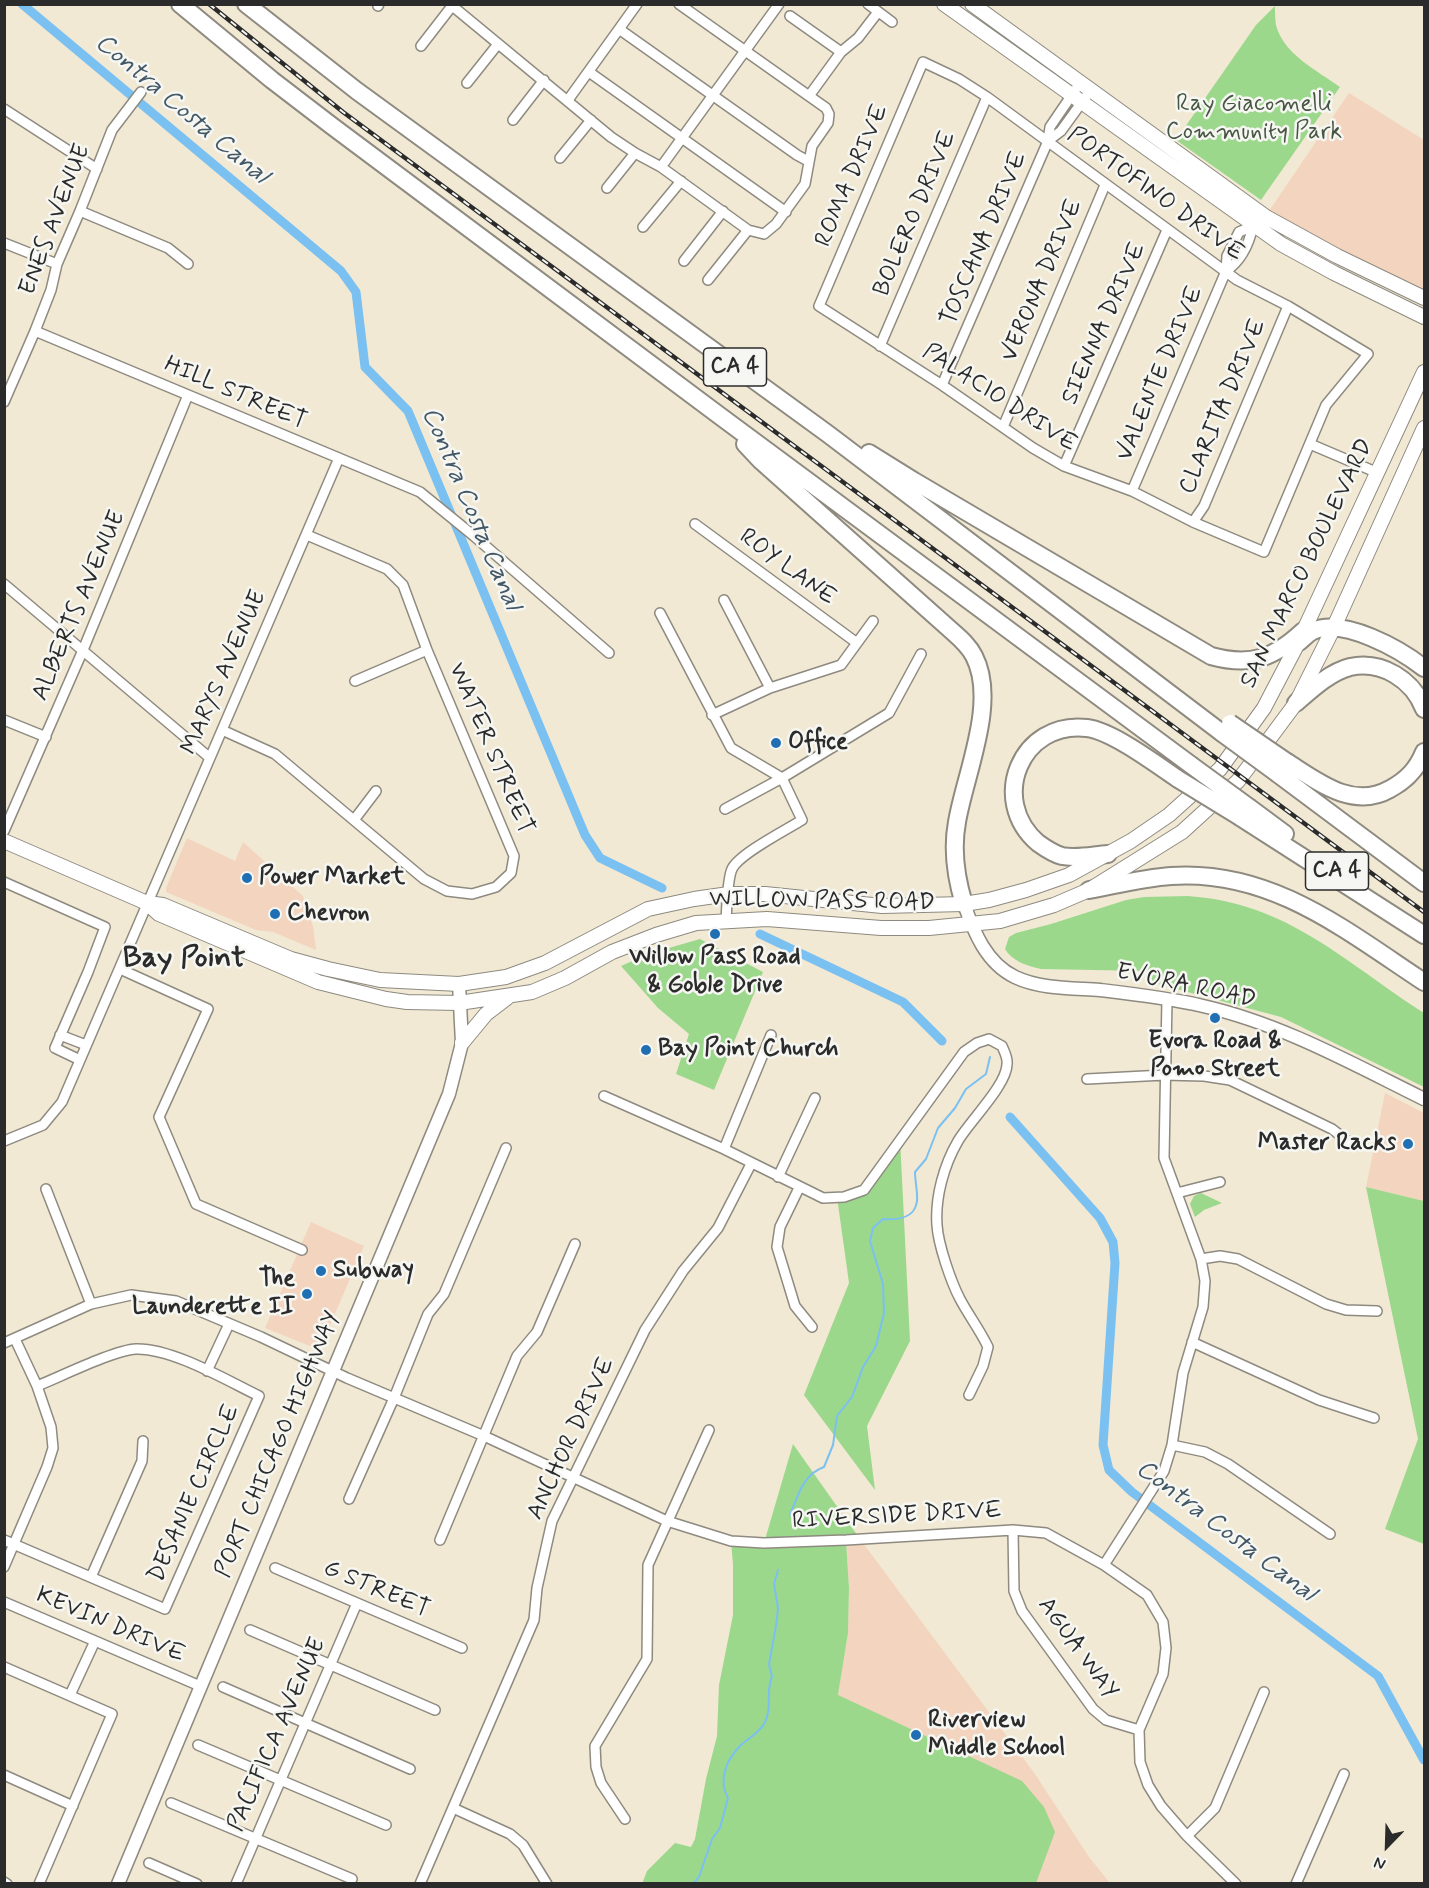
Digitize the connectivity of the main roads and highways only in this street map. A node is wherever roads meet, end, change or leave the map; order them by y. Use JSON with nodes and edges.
{"nodes":[{"id":1,"x":180,"y":4,"type":"edge"},
{"id":2,"x":246,"y":4,"type":"edge"},
{"id":3,"x":944,"y":4,"type":"edge"},
{"id":4,"x":972,"y":4,"type":"edge"},
{"id":5,"x":1184,"y":176,"type":"junction"},
{"id":6,"x":1258,"y":212,"type":"junction"},
{"id":7,"x":1253,"y":226,"type":"junction"},
{"id":8,"x":1337,"y":256,"type":"junction"},
{"id":9,"x":1334,"y":273,"type":"junction"},
{"id":10,"x":1425,"y":298,"type":"edge"},
{"id":11,"x":1425,"y":317,"type":"edge"},
{"id":12,"x":1425,"y":324,"type":"edge"},
{"id":13,"x":1425,"y":372,"type":"edge"},
{"id":14,"x":720,"y":416,"type":"junction"},
{"id":15,"x":1425,"y":428,"type":"edge"},
{"id":16,"x":828,"y":434,"type":"junction"},
{"id":17,"x":1334,"y":627,"type":"junction"},
{"id":18,"x":1301,"y":637,"type":"junction"},
{"id":19,"x":1425,"y":668,"type":"edge"},
{"id":20,"x":1296,"y":703,"type":"junction"},
{"id":21,"x":1425,"y":709,"type":"edge"},
{"id":22,"x":1425,"y":752,"type":"edge"},
{"id":23,"x":1283,"y":768,"type":"junction"},
{"id":24,"x":1220,"y":769,"type":"joint"},
{"id":25,"x":1238,"y":781,"type":"joint"},
{"id":26,"x":1245,"y":813,"type":"junction"},
{"id":27,"x":4,"y":841,"type":"edge"},
{"id":28,"x":1108,"y":854,"type":"junction"},
{"id":29,"x":1425,"y":884,"type":"edge"},
{"id":30,"x":1089,"y":890,"type":"junction"},
{"id":31,"x":147,"y":903,"type":"junction"},
{"id":32,"x":964,"y":904,"type":"junction"},
{"id":33,"x":1425,"y":935,"type":"edge"},
{"id":34,"x":1425,"y":982,"type":"edge"},
{"id":35,"x":509,"y":996,"type":"junction"},
{"id":36,"x":462,"y":1043,"type":"road end"}],
"edges":[{"from":1,"to":14,"type":"highway","number":"CA 4"},
{"from":2,"to":16,"type":"highway","number":"CA 4"},
{"from":3,"to":5,"type":"main road"},
{"from":4,"to":6,"type":"main road"},
{"from":5,"to":6,"type":"main road"},
{"from":5,"to":7,"type":"main road"},
{"from":6,"to":8,"type":"main road"},
{"from":7,"to":8,"type":"main road"},
{"from":7,"to":9,"type":"main road"},
{"from":8,"to":10,"type":"main road"},
{"from":9,"to":11,"type":"main road"},
{"from":9,"to":12,"type":"main road"},
{"from":13,"to":18,"type":"main road","name":"SAN MARCO BOULEVARD"},
{"from":14,"to":26,"type":"highway","number":"CA 4","bridge":true},
{"from":14,"to":32,"type":"highway"},
{"from":15,"to":17,"type":"main road","name":"SAN MARCO BOULEVARD"},
{"from":16,"to":18,"type":"highway"},
{"from":16,"to":23,"type":"highway","number":"CA 4","bridge":true},
{"from":17,"to":18,"type":"highway"},
{"from":17,"to":19,"type":"highway"},
{"from":17,"to":20,"type":"main road","name":"SAN MARCO BOULEVARD"},
{"from":18,"to":24,"type":"main road","name":"SAN MARCO BOULEVARD"},
{"from":20,"to":21,"type":"highway"},
{"from":20,"to":25,"type":"main road","name":"SAN MARCO BOULEVARD"},
{"from":22,"to":23,"type":"highway"},
{"from":23,"to":29,"type":"highway","number":"CA 4"},
{"from":24,"to":28,"type":"main road","name":"WILLOW PASS ROAD"},
{"from":25,"to":30,"type":"main road","name":"WILLOW PASS ROAD"},
{"from":26,"to":28,"type":"highway","bridge":true},
{"from":26,"to":33,"type":"highway","number":"CA 4"},
{"from":27,"to":31,"type":"main road","name":"WILLOW PASS ROAD"},
{"from":28,"to":32,"type":"main road","name":"WILLOW PASS ROAD"},
{"from":30,"to":34,"type":"highway"},
{"from":30,"to":35,"type":"main road","name":"WILLOW PASS ROAD"},
{"from":31,"to":32,"type":"main road","name":"WILLOW PASS ROAD"},
{"from":31,"to":35,"type":"main road","name":"WILLOW PASS ROAD"},
{"from":35,"to":36,"type":"main road"}]}
